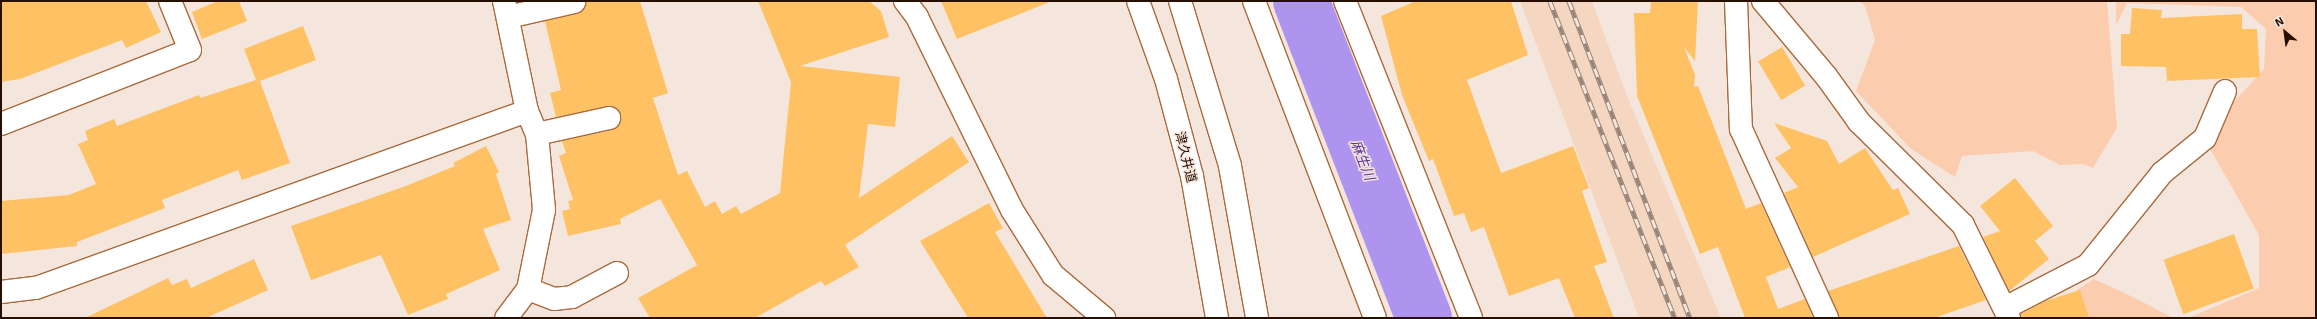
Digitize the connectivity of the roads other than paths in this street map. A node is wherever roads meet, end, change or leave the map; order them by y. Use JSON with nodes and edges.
{"nodes":[{"id":1,"x":170,"y":1,"type":"edge"},
{"id":2,"x":905,"y":1,"type":"edge"},
{"id":3,"x":1138,"y":1,"type":"edge"},
{"id":4,"x":1180,"y":1,"type":"edge"},
{"id":5,"x":1254,"y":1,"type":"edge"},
{"id":6,"x":1345,"y":1,"type":"edge"},
{"id":7,"x":1736,"y":1,"type":"edge"},
{"id":8,"x":1763,"y":1,"type":"edge"},
{"id":9,"x":574,"y":2,"type":"dead end"},
{"id":10,"x":506,"y":9,"type":"edge"},
{"id":11,"x":2225,"y":91,"type":"dead end"},
{"id":12,"x":527,"y":111,"type":"junction"},
{"id":13,"x":609,"y":118,"type":"dead end"},
{"id":14,"x":1,"y":124,"type":"edge"},
{"id":15,"x":537,"y":134,"type":"junction"},
{"id":16,"x":618,"y":273,"type":"dead end"},
{"id":17,"x":528,"y":289,"type":"junction"},
{"id":18,"x":1,"y":292,"type":"edge"},
{"id":19,"x":2007,"y":313,"type":"edge"},
{"id":20,"x":506,"y":318,"type":"edge"},
{"id":21,"x":1104,"y":318,"type":"edge"},
{"id":22,"x":1217,"y":318,"type":"edge"},
{"id":23,"x":1258,"y":318,"type":"edge"},
{"id":24,"x":1375,"y":318,"type":"edge"},
{"id":25,"x":1471,"y":318,"type":"edge"},
{"id":26,"x":1828,"y":318,"type":"edge"}],
"edges":[{"from":1,"to":14,"type":"street"},
{"from":2,"to":21,"type":"street"},
{"from":3,"to":22,"type":"street","name":"津久井道"},
{"from":4,"to":23,"type":"street"},
{"from":5,"to":24,"type":"street"},
{"from":6,"to":25,"type":"street"},
{"from":7,"to":26,"type":"street"},
{"from":8,"to":19,"type":"street"},
{"from":9,"to":10,"type":"street"},
{"from":10,"to":12,"type":"street"},
{"from":11,"to":19,"type":"street"},
{"from":12,"to":15,"type":"street"},
{"from":12,"to":18,"type":"street"},
{"from":13,"to":15,"type":"street"},
{"from":15,"to":17,"type":"street"},
{"from":16,"to":17,"type":"street"},
{"from":17,"to":20,"type":"street"}]}
